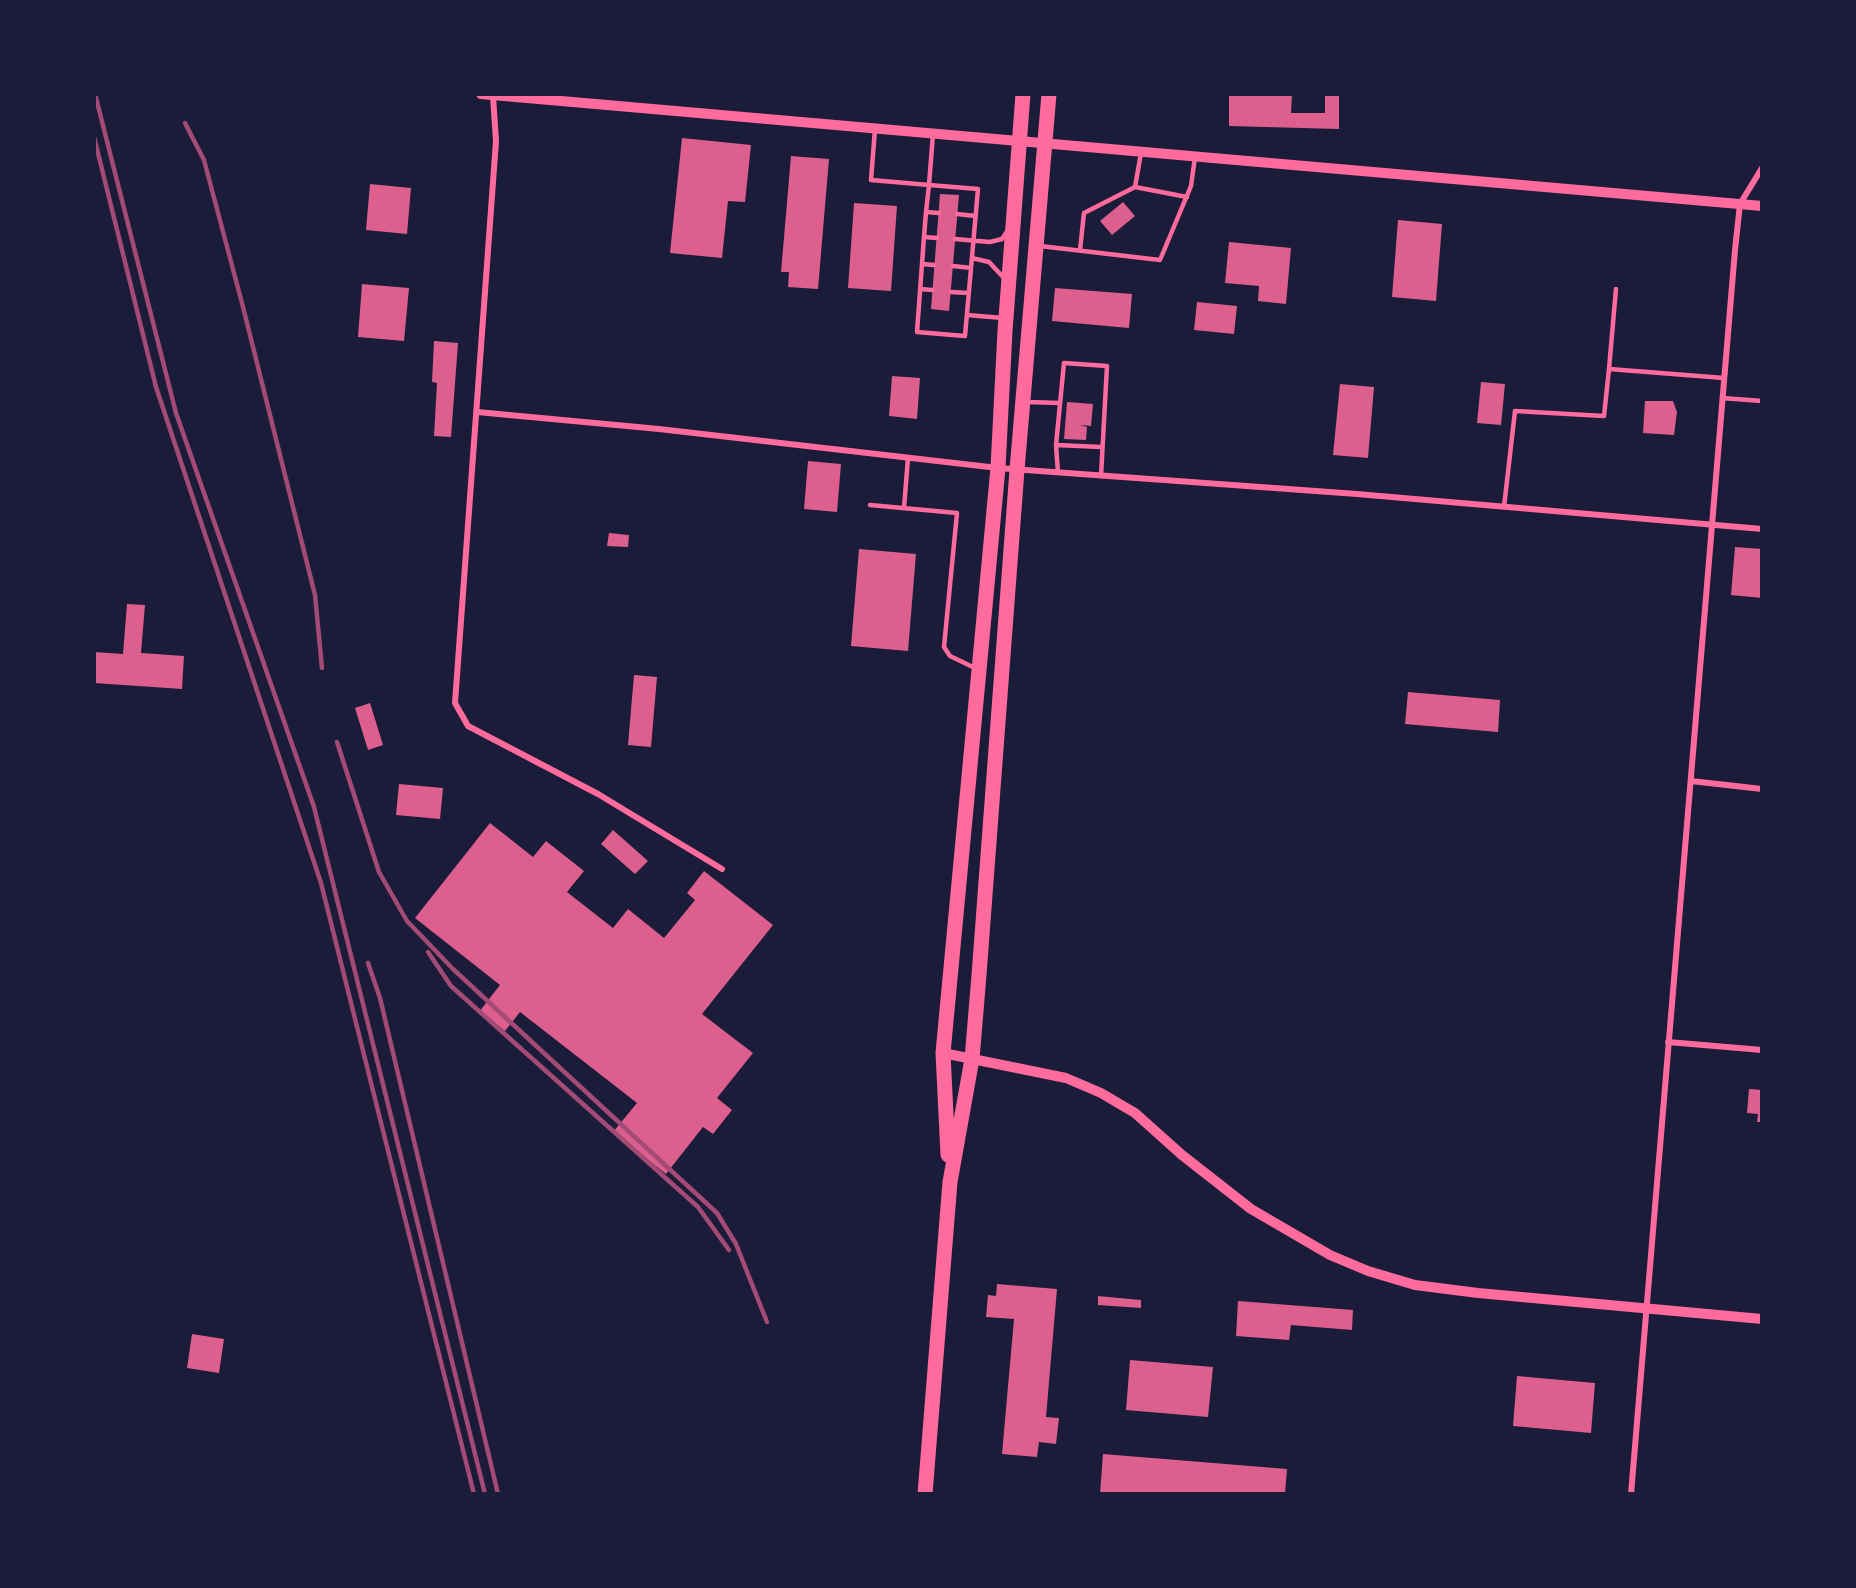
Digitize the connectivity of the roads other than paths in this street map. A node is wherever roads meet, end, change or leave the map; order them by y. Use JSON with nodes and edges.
{"nodes":[{"id":1,"x":481,"y":94,"type":"edge"},
{"id":2,"x":1023,"y":94,"type":"edge"},
{"id":3,"x":1049,"y":94,"type":"edge"},
{"id":4,"x":493,"y":95,"type":"edge"},
{"id":5,"x":875,"y":129,"type":"junction"},
{"id":6,"x":933,"y":134,"type":"junction"},
{"id":7,"x":1019,"y":141,"type":"junction"},
{"id":8,"x":1046,"y":145,"type":"junction"},
{"id":9,"x":1141,"y":152,"type":"junction"},
{"id":10,"x":1195,"y":157,"type":"junction"},
{"id":11,"x":1761,"y":168,"type":"edge"},
{"id":12,"x":928,"y":185,"type":"junction"},
{"id":13,"x":1135,"y":186,"type":"junction"},
{"id":14,"x":1187,"y":197,"type":"junction"},
{"id":15,"x":1740,"y":204,"type":"junction"},
{"id":16,"x":1761,"y":206,"type":"edge"},
{"id":17,"x":926,"y":212,"type":"junction"},
{"id":18,"x":939,"y":213,"type":"dead end"},
{"id":19,"x":957,"y":214,"type":"dead end"},
{"id":20,"x":976,"y":216,"type":"junction"},
{"id":21,"x":1013,"y":223,"type":"junction"},
{"id":22,"x":924,"y":237,"type":"junction"},
{"id":23,"x":936,"y":238,"type":"dead end"},
{"id":24,"x":955,"y":239,"type":"dead end"},
{"id":25,"x":974,"y":241,"type":"junction"},
{"id":26,"x":1037,"y":246,"type":"junction"},
{"id":27,"x":1080,"y":250,"type":"junction"},
{"id":28,"x":972,"y":258,"type":"junction"},
{"id":29,"x":922,"y":264,"type":"junction"},
{"id":30,"x":934,"y":265,"type":"dead end"},
{"id":31,"x":953,"y":266,"type":"dead end"},
{"id":32,"x":971,"y":268,"type":"junction"},
{"id":33,"x":1008,"y":286,"type":"junction"},
{"id":34,"x":920,"y":289,"type":"junction"},
{"id":35,"x":1616,"y":289,"type":"dead end"},
{"id":36,"x":932,"y":290,"type":"dead end"},
{"id":37,"x":951,"y":292,"type":"dead end"},
{"id":38,"x":969,"y":293,"type":"junction"},
{"id":39,"x":967,"y":315,"type":"junction"},
{"id":40,"x":1005,"y":318,"type":"junction"},
{"id":41,"x":1609,"y":369,"type":"junction"},
{"id":42,"x":1724,"y":378,"type":"junction"},
{"id":43,"x":1722,"y":398,"type":"junction"},
{"id":44,"x":1761,"y":401,"type":"edge"},
{"id":45,"x":1023,"y":402,"type":"junction"},
{"id":46,"x":1060,"y":403,"type":"junction"},
{"id":47,"x":477,"y":412,"type":"junction"},
{"id":48,"x":1056,"y":445,"type":"junction"},
{"id":49,"x":1102,"y":447,"type":"junction"},
{"id":50,"x":908,"y":458,"type":"junction"},
{"id":51,"x":998,"y":468,"type":"junction"},
{"id":52,"x":1017,"y":470,"type":"junction"},
{"id":53,"x":1058,"y":473,"type":"junction"},
{"id":54,"x":1101,"y":476,"type":"junction"},
{"id":55,"x":870,"y":505,"type":"dead end"},
{"id":56,"x":1504,"y":507,"type":"junction"},
{"id":57,"x":904,"y":508,"type":"junction"},
{"id":58,"x":1710,"y":526,"type":"junction"},
{"id":59,"x":1761,"y":529,"type":"edge"},
{"id":60,"x":979,"y":670,"type":"junction"},
{"id":61,"x":1691,"y":781,"type":"junction"},
{"id":62,"x":1761,"y":789,"type":"edge"},
{"id":63,"x":722,"y":869,"type":"dead end"},
{"id":64,"x":1668,"y":1042,"type":"junction"},
{"id":65,"x":1761,"y":1050,"type":"edge"},
{"id":66,"x":943,"y":1053,"type":"junction"},
{"id":67,"x":972,"y":1059,"type":"junction"},
{"id":68,"x":950,"y":1182,"type":"junction"},
{"id":69,"x":1645,"y":1310,"type":"junction"},
{"id":70,"x":1761,"y":1319,"type":"edge"},
{"id":71,"x":926,"y":1494,"type":"edge"},
{"id":72,"x":1631,"y":1494,"type":"edge"}],
"edges":[{"from":1,"to":4,"type":"street"},
{"from":2,"to":7,"type":"main road"},
{"from":3,"to":8,"type":"main road"},
{"from":4,"to":5,"type":"street"},
{"from":4,"to":47,"type":"street"},
{"from":5,"to":6,"type":"street"},
{"from":5,"to":12,"type":"lane"},
{"from":6,"to":7,"type":"street"},
{"from":6,"to":12,"type":"lane"},
{"from":7,"to":8,"type":"street"},
{"from":7,"to":21,"type":"main road"},
{"from":8,"to":9,"type":"street"},
{"from":8,"to":26,"type":"main road"},
{"from":9,"to":10,"type":"street"},
{"from":9,"to":13,"type":"lane"},
{"from":10,"to":14,"type":"lane"},
{"from":10,"to":15,"type":"street"},
{"from":11,"to":15,"type":"street"},
{"from":12,"to":17,"type":"lane"},
{"from":12,"to":20,"type":"lane"},
{"from":13,"to":14,"type":"lane"},
{"from":13,"to":27,"type":"lane"},
{"from":14,"to":27,"type":"lane"},
{"from":15,"to":16,"type":"street"},
{"from":15,"to":42,"type":"street"},
{"from":17,"to":18,"type":"lane"},
{"from":17,"to":22,"type":"lane"},
{"from":19,"to":20,"type":"lane"},
{"from":20,"to":25,"type":"lane"},
{"from":21,"to":25,"type":"lane"},
{"from":21,"to":33,"type":"main road"},
{"from":22,"to":23,"type":"lane"},
{"from":22,"to":29,"type":"lane"},
{"from":24,"to":25,"type":"lane"},
{"from":25,"to":28,"type":"lane"},
{"from":26,"to":27,"type":"lane"},
{"from":26,"to":45,"type":"main road"},
{"from":28,"to":32,"type":"lane"},
{"from":28,"to":33,"type":"lane"},
{"from":29,"to":30,"type":"lane"},
{"from":29,"to":34,"type":"lane"},
{"from":31,"to":32,"type":"lane"},
{"from":32,"to":38,"type":"lane"},
{"from":33,"to":40,"type":"main road"},
{"from":34,"to":36,"type":"lane"},
{"from":34,"to":39,"type":"lane"},
{"from":35,"to":41,"type":"lane"},
{"from":37,"to":38,"type":"lane"},
{"from":38,"to":39,"type":"lane"},
{"from":39,"to":40,"type":"lane"},
{"from":40,"to":51,"type":"main road"},
{"from":41,"to":42,"type":"lane"},
{"from":41,"to":56,"type":"lane"},
{"from":42,"to":43,"type":"street"},
{"from":43,"to":44,"type":"lane"},
{"from":43,"to":58,"type":"street"},
{"from":45,"to":46,"type":"lane"},
{"from":45,"to":52,"type":"main road"},
{"from":46,"to":48,"type":"lane"},
{"from":46,"to":49,"type":"lane"},
{"from":47,"to":50,"type":"street"},
{"from":47,"to":63,"type":"street"},
{"from":48,"to":49,"type":"lane"},
{"from":48,"to":53,"type":"lane"},
{"from":49,"to":54,"type":"lane"},
{"from":50,"to":51,"type":"street"},
{"from":50,"to":57,"type":"lane"},
{"from":51,"to":52,"type":"street"},
{"from":51,"to":60,"type":"main road"},
{"from":52,"to":53,"type":"street"},
{"from":52,"to":67,"type":"main road"},
{"from":53,"to":54,"type":"street"},
{"from":54,"to":56,"type":"street"},
{"from":55,"to":57,"type":"lane"},
{"from":56,"to":58,"type":"street"},
{"from":57,"to":60,"type":"lane"},
{"from":58,"to":59,"type":"street"},
{"from":58,"to":61,"type":"street"},
{"from":60,"to":66,"type":"main road"},
{"from":61,"to":62,"type":"street"},
{"from":61,"to":64,"type":"street"},
{"from":64,"to":65,"type":"street"},
{"from":64,"to":69,"type":"street"},
{"from":66,"to":67,"type":"street"},
{"from":66,"to":68,"type":"main road"},
{"from":67,"to":68,"type":"main road"},
{"from":67,"to":69,"type":"street"},
{"from":68,"to":71,"type":"main road"},
{"from":69,"to":70,"type":"street"},
{"from":69,"to":72,"type":"street"}]}
